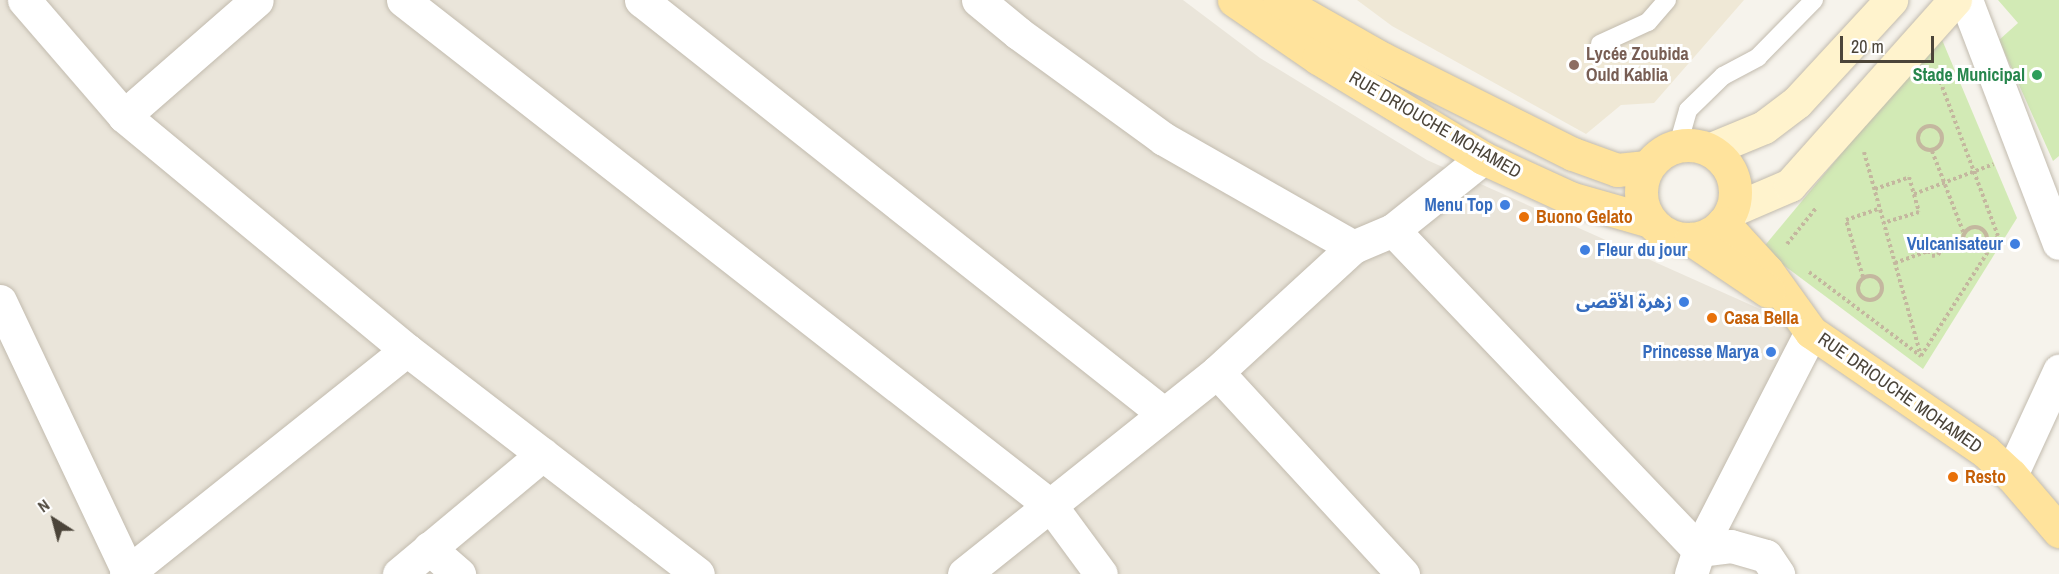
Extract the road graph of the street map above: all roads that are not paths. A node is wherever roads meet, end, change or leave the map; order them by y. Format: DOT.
graph roads {
  1 [pos="24,0"];
  2 [pos="257,0"];
  3 [pos="403,0"];
  4 [pos="641,0"];
  5 [pos="978,0"];
  6 [pos="1234,0"];
  7 [pos="1279,0"];
  8 [pos="1667,0"];
  9 [pos="1814,0"];
  10 [pos="1891,0"];
  11 [pos="1954,0"];
  12 [pos="1966,0"];
  13 [pos="1600,44"];
  14 [pos="124,116"];
  15 [pos="1678,145"];
  16 [pos="1711,149"];
  17 [pos="1483,158"];
  18 [pos="1647,167"];
  19 [pos="1728,216"];
  20 [pos="1650,221"];
  21 [pos="1393,230"];
  22 [pos="1691,239"];
  23 [pos="2059,243"];
  24 [pos="1353,247"];
  25 [pos="0,302"];
  26 [pos="1801,319"];
  27 [pos="408,350"];
  28 [pos="1217,372"];
  29 [pos="2059,372"];
  30 [pos="1164,414"];
  31 [pos="543,454"];
  32 [pos="2011,475"];
  33 [pos="1051,506"];
  34 [pos="2059,531"];
  35 [pos="429,548"];
  36 [pos="1695,562"];
  37 [pos="128,574"];
  38 [pos="399,574"];
  39 [pos="459,574"];
  40 [pos="698,574"];
  41 [pos="964,574"];
  42 [pos="1101,574"];
  43 [pos="1403,574"];
  44 [pos="1778,574"];
  1 -- 14 [label="street"];
  2 -- 14 [label="street"];
  3 -- 33 [label="street"];
  4 -- 30 [label="street"];
  5 -- 24 [label="street"];
  6 -- 17 [label="main road, RUE DRIOUCHE MOHAMED"];
  7 -- 18 [label="main road, RUE DRIOUCHE MOHAMED"];
  8 -- 13 [label="lane"];
  9 -- 15 [label="lane"];
  10 -- 16 [label="main road"];
  11 -- 19 [label="main road"];
  12 -- 23 [label="street"];
  14 -- 27 [label="street"];
  15 -- 16 [label="main road"];
  15 -- 18 [label="main road"];
  16 -- 19 [label="main road"];
  17 -- 20 [label="main road, RUE DRIOUCHE MOHAMED"];
  17 -- 21 [label="street"];
  18 -- 20 [label="main road"];
  19 -- 22 [label="main road"];
  19 -- 26 [label="main road"];
  20 -- 22 [label="main road"];
  21 -- 24 [label="street"];
  21 -- 36 [label="street"];
  22 -- 26 [label="main road, RUE DRIOUCHE MOHAMED"];
  24 -- 28 [label="street"];
  25 -- 37 [label="street"];
  26 -- 32 [label="main road, RUE DRIOUCHE MOHAMED"];
  26 -- 36 [label="street"];
  27 -- 31 [label="street"];
  27 -- 37 [label="street"];
  28 -- 30 [label="street"];
  28 -- 43 [label="street"];
  29 -- 32 [label="street"];
  30 -- 33 [label="street"];
  31 -- 35 [label="street"];
  31 -- 40 [label="street"];
  32 -- 34 [label="main road, RUE DRIOUCHE MOHAMED"];
  33 -- 41 [label="street"];
  33 -- 42 [label="street"];
  35 -- 38 [label="street"];
  35 -- 39 [label="street"];
  36 -- 44 [label="street"];
}
